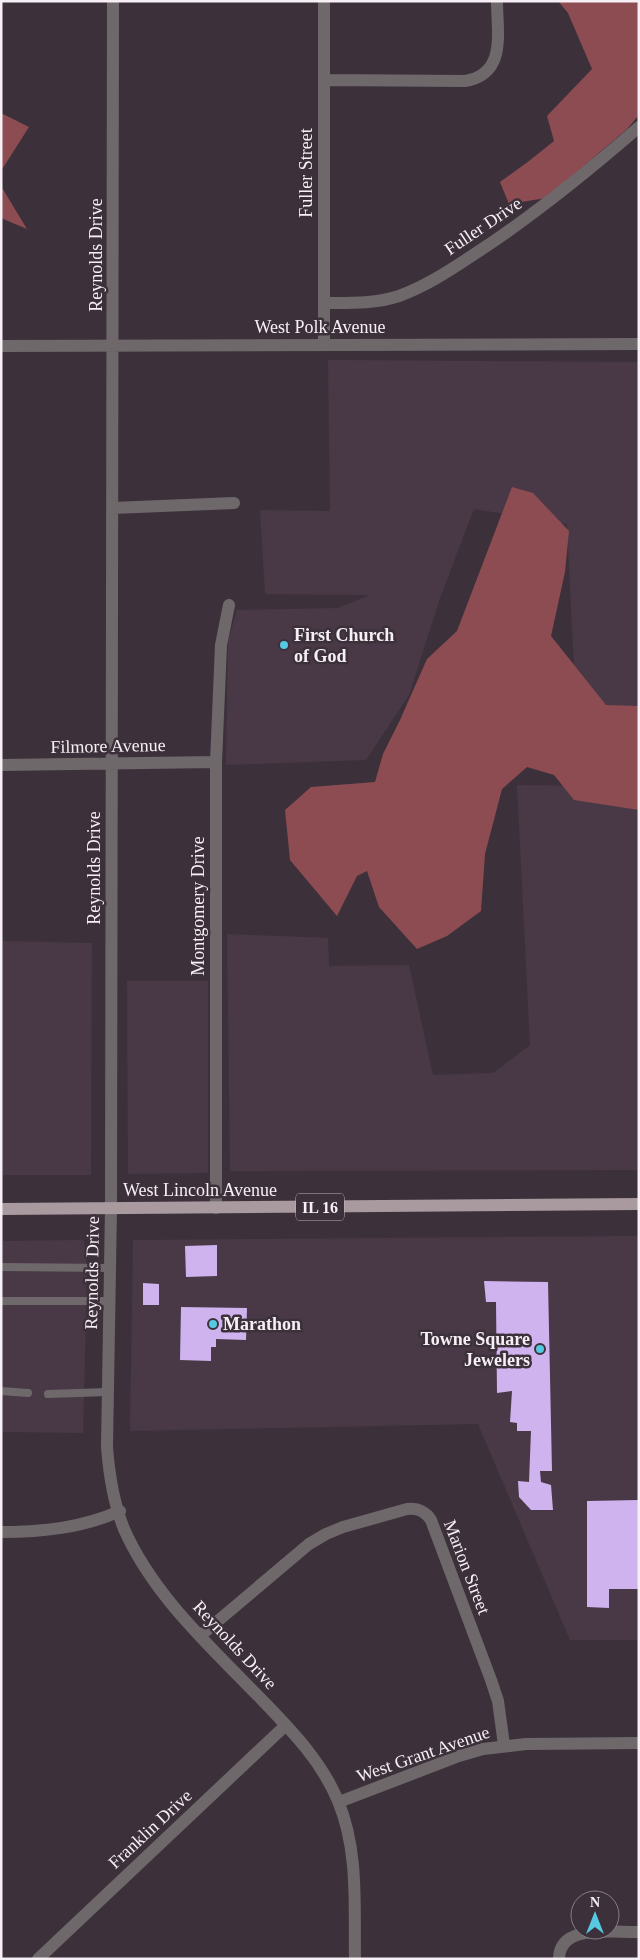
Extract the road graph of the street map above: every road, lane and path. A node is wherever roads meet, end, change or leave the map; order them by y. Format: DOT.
graph roads {
  1 [pos="113,1"];
  2 [pos="324,1"];
  3 [pos="497,1"];
  4 [pos="324,80"];
  5 [pos="639,127"];
  6 [pos="324,304"];
  7 [pos="639,344"];
  8 [pos="324,345"];
  9 [pos="1,346"];
  10 [pos="113,346"];
  11 [pos="234,503"];
  12 [pos="113,508"];
  13 [pos="229,604"];
  14 [pos="216,762"];
  15 [pos="112,763"];
  16 [pos="1,765"];
  17 [pos="639,1204"];
  18 [pos="111,1208"];
  19 [pos="216,1208"];
  20 [pos="1,1209"];
  21 [pos="1,1268"];
  22 [pos="110,1268"];
  23 [pos="1,1301"];
  24 [pos="109,1301"];
  25 [pos="1,1391"];
  26 [pos="108,1392"];
  27 [pos="28,1393"];
  28 [pos="48,1394"];
  29 [pos="120,1511"];
  30 [pos="1,1532"];
  31 [pos="200,1636"];
  32 [pos="286,1725"];
  33 [pos="639,1743"];
  34 [pos="504,1745"];
  35 [pos="339,1802"];
  36 [pos="639,1932"];
  37 [pos="38,1959"];
  38 [pos="355,1959"];
  39 [pos="559,1959"];
  1 -- 10 [label="street, Reynolds Drive"];
  2 -- 4 [label="street, Fuller Street"];
  3 -- 4 [label="street"];
  4 -- 6 [label="street, Fuller Street"];
  5 -- 6 [label="street, Fuller Drive"];
  6 -- 8 [label="street, Fuller Street"];
  7 -- 8 [label="street, West Polk Avenue"];
  8 -- 10 [label="street, West Polk Avenue"];
  9 -- 10 [label="street, West Polk Avenue"];
  10 -- 12 [label="street, Reynolds Drive"];
  11 -- 12 [label="street"];
  12 -- 15 [label="street, Reynolds Drive"];
  13 -- 14 [label="street, Montgomery Drive"];
  14 -- 15 [label="street, Filmore Avenue"];
  14 -- 19 [label="street, Montgomery Drive"];
  15 -- 16 [label="street, Filmore Avenue"];
  15 -- 18 [label="street, Reynolds Drive"];
  17 -- 19 [label="main road, West Lincoln Avenue / IL 16"];
  18 -- 19 [label="main road, West Lincoln Avenue / IL 16"];
  18 -- 20 [label="main road, West Lincoln Avenue / IL 16"];
  18 -- 22 [label="street, Reynolds Drive"];
  21 -- 22 [label="lane"];
  22 -- 24 [label="street, Reynolds Drive"];
  23 -- 24 [label="lane"];
  24 -- 26 [label="street, Reynolds Drive"];
  25 -- 27 [label="lane"];
  26 -- 28 [label="lane"];
  26 -- 29 [label="street, Reynolds Drive"];
  29 -- 30 [label="street"];
  29 -- 31 [label="street, Reynolds Drive"];
  31 -- 32 [label="street, Reynolds Drive"];
  31 -- 34 [label="street, Marion Street"];
  32 -- 35 [label="street, Reynolds Drive"];
  32 -- 37 [label="street, Franklin Drive"];
  33 -- 34 [label="street, West Grant Avenue"];
  34 -- 35 [label="street, West Grant Avenue"];
  35 -- 38 [label="street, Reynolds Drive"];
  36 -- 39 [label="street"];
}
